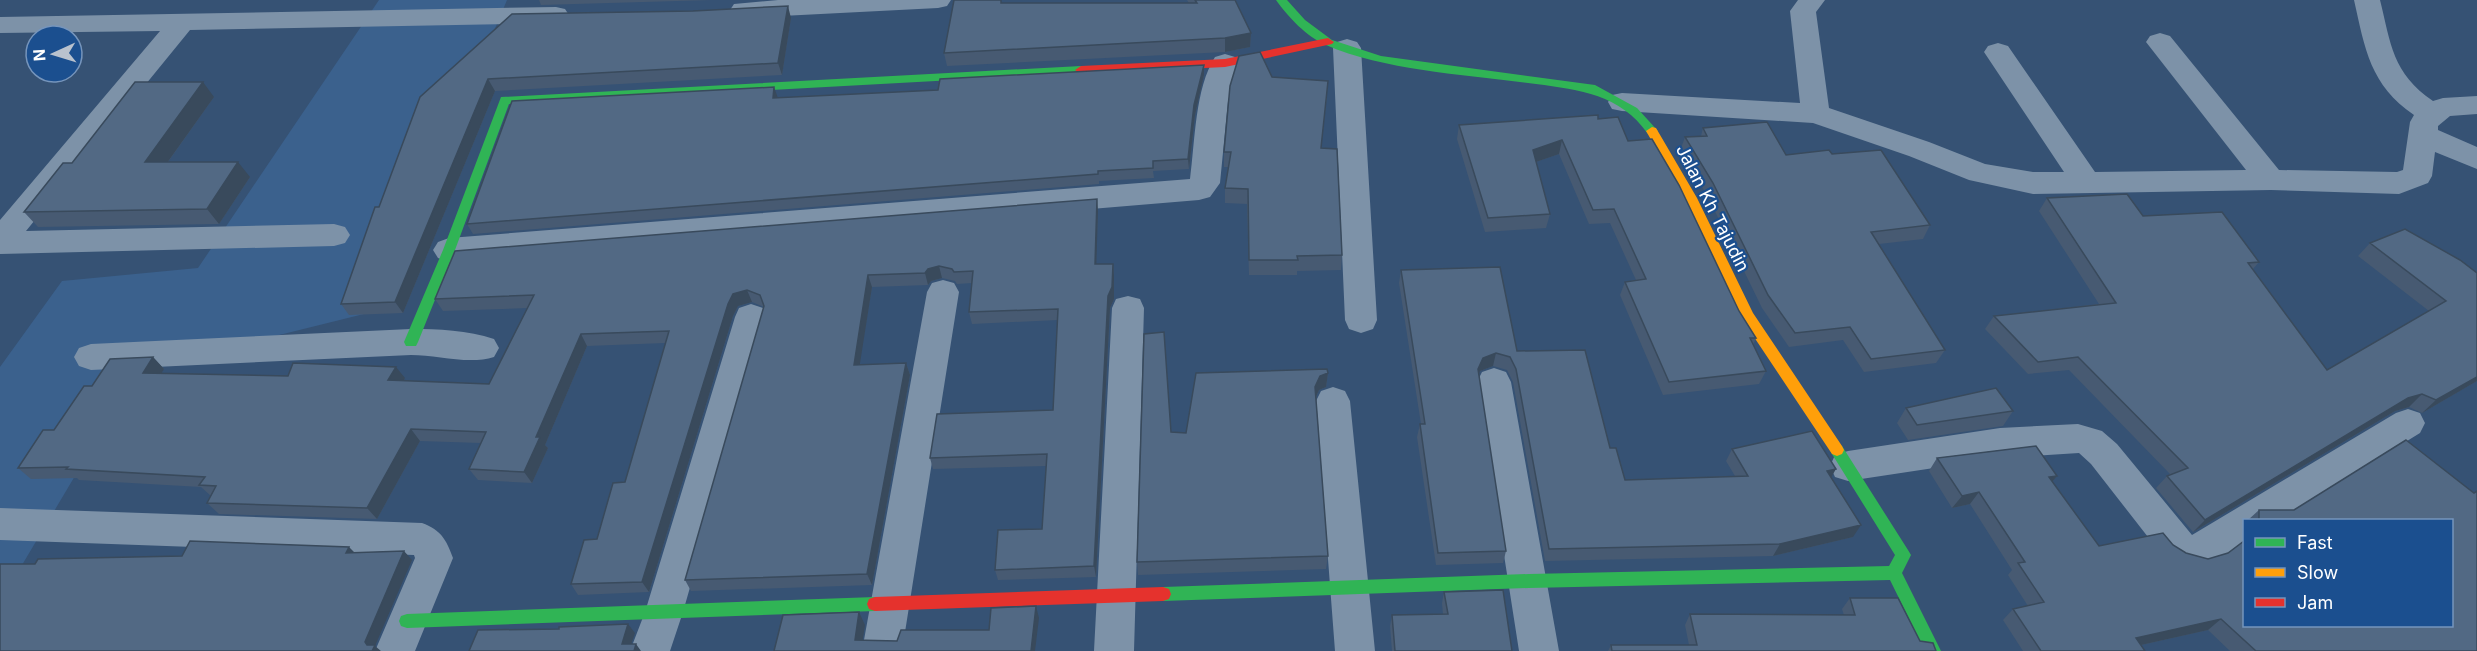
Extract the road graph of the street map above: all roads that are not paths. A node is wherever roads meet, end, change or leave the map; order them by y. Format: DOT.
graph roads {
  1 [pos="67,0"];
  2 [pos="938,0"];
  3 [pos="1281,0"];
  4 [pos="1812,0"];
  5 [pos="2367,0"];
  6 [pos="537,8"];
  7 [pos="288,10"];
  8 [pos="720,11"];
  9 [pos="581,14"];
  10 [pos="183,21"];
  11 [pos="24,24"];
  12 [pos="46,24"];
  13 [pos="0,25"];
  14 [pos="2160,42"];
  15 [pos="1338,45"];
  16 [pos="1998,52"];
  17 [pos="1225,63"];
  18 [pos="1622,102"];
  19 [pos="2477,105"];
  20 [pos="1815,114"];
  21 [pos="2429,125"];
  22 [pos="2477,159"];
  23 [pos="2271,180"];
  24 [pos="2086,181"];
  25 [pos="334,236"];
  26 [pos="0,242"];
  27 [pos="449,250"];
  28 [pos="943,292"];
  29 [pos="1128,308"];
  30 [pos="751,317"];
  31 [pos="1361,320"];
  32 [pos="411,342"];
  33 [pos="482,348"];
  34 [pos="91,357"];
  35 [pos="1494,382"];
  36 [pos="1333,402"];
  37 [pos="2408,423"];
  38 [pos="1848,466"];
  39 [pos="2251,519"];
  40 [pos="0,524"];
  41 [pos="2243,524"];
  42 [pos="1894,573"];
  43 [pos="1529,581"];
  44 [pos="1348,587"];
  45 [pos="1117,595"];
  46 [pos="890,604"];
  47 [pos="664,612"];
  48 [pos="401,636"];
  49 [pos="650,651"];
  50 [pos="882,651"];
  51 [pos="1114,651"];
  52 [pos="1354,651"];
  53 [pos="1539,651"];
  54 [pos="1933,651"];
  1 -- 12 [label="street"];
  2 -- 8 [label="street"];
  3 -- 15 [label="street, Jalan Kh Tajudin"];
  4 -- 20 [label="street"];
  5 -- 21 [label="street"];
  6 -- 7 [label="street"];
  6 -- 9 [label="street"];
  7 -- 10 [label="street"];
  10 -- 12 [label="street"];
  10 -- 26 [label="street"];
  11 -- 13 [label="street"];
  14 -- 23 [label="street"];
  15 -- 17 [label="street"];
  15 -- 18 [label="street, Jalan Kh Tajudin"];
  15 -- 31 [label="street"];
  16 -- 24 [label="street"];
  17 -- 27 [label="street"];
  17 -- 27 [label="street"];
  18 -- 20 [label="street"];
  18 -- 38 [label="street, Jalan Kh Tajudin"];
  19 -- 21 [label="street"];
  20 -- 24 [label="street"];
  21 -- 22 [label="street"];
  21 -- 23 [label="street"];
  23 -- 24 [label="street"];
  25 -- 26 [label="street"];
  27 -- 32 [label="street"];
  28 -- 46 [label="street"];
  29 -- 45 [label="street"];
  30 -- 47 [label="street"];
  32 -- 33 [label="street"];
  32 -- 34 [label="street"];
  35 -- 43 [label="street"];
  36 -- 44 [label="street"];
  37 -- 39 [label="street"];
  38 -- 41 [label="street"];
  38 -- 42 [label="street, Jalan Kh Tajudin"];
  40 -- 48 [label="street"];
  42 -- 43 [label="street"];
  42 -- 54 [label="street"];
  43 -- 44 [label="street"];
  43 -- 53 [label="street"];
  44 -- 45 [label="street"];
  44 -- 52 [label="street"];
  45 -- 46 [label="street"];
  45 -- 51 [label="street"];
  46 -- 47 [label="street"];
  46 -- 50 [label="street"];
  47 -- 48 [label="street"];
  47 -- 49 [label="street"];
}
